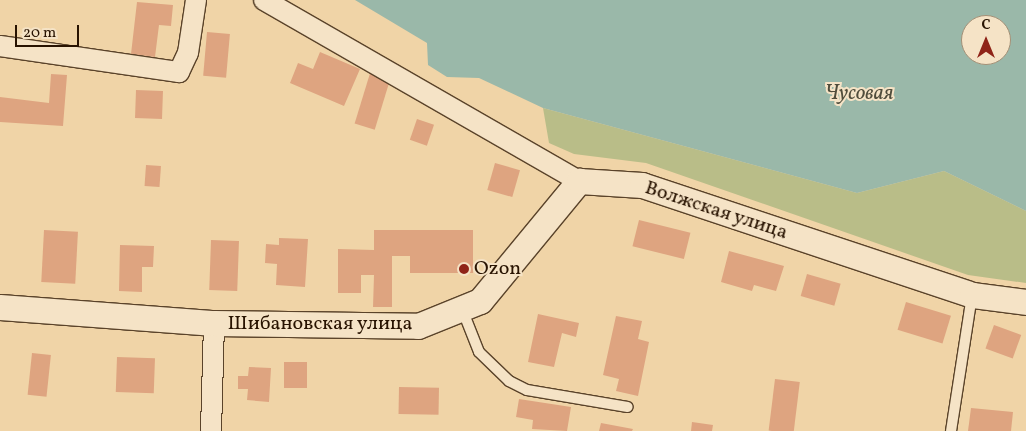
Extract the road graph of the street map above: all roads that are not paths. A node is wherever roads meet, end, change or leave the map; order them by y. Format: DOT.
graph roads {
  1 [pos="196,0"];
  2 [pos="264,0"];
  3 [pos="0,46"];
  4 [pos="579,181"];
  5 [pos="972,295"];
  6 [pos="1026,302"];
  7 [pos="0,306"];
  8 [pos="462,308"];
  9 [pos="214,323"];
  10 [pos="628,407"];
  11 [pos="211,431"];
  12 [pos="951,431"];
  1 -- 3 [label="street"];
  2 -- 4 [label="street, Волжская улица"];
  4 -- 5 [label="street, Волжская улица"];
  4 -- 8 [label="street, Шибановская улица"];
  5 -- 6 [label="street, Волжская улица"];
  5 -- 12 [label="lane"];
  7 -- 9 [label="street, Шибановская улица"];
  8 -- 9 [label="street, Шибановская улица"];
  8 -- 10 [label="lane"];
  9 -- 11 [label="street"];
}
